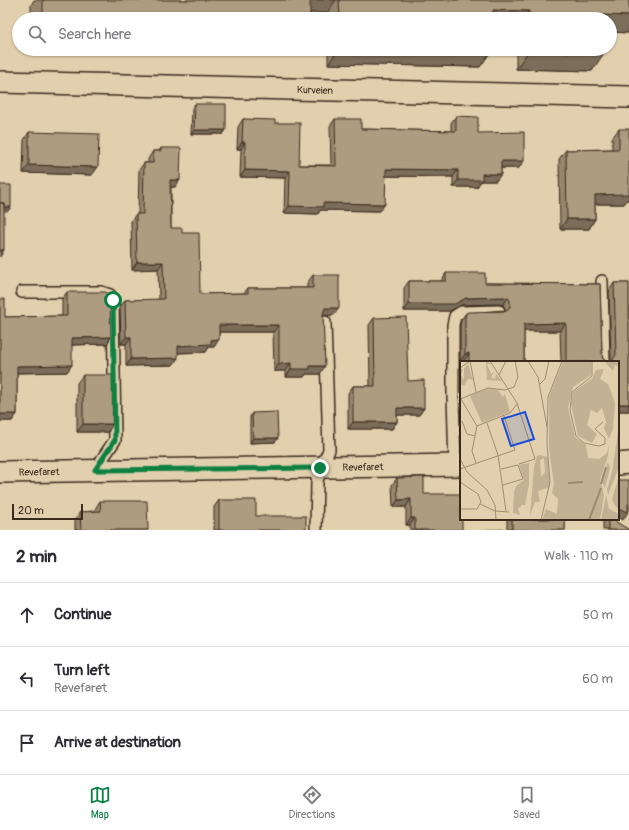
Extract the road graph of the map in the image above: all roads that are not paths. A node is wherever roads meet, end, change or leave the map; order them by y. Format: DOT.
graph roads {
  1 [pos="0,82"];
  2 [pos="629,97"];
  3 [pos="602,281"];
  4 [pos="22,292"];
  5 [pos="499,311"];
  6 [pos="325,322"];
  7 [pos="604,361"];
  8 [pos="629,463"];
  9 [pos="619,464"];
  10 [pos="458,466"];
  11 [pos="320,468"];
  12 [pos="95,470"];
  13 [pos="0,472"];
  14 [pos="316,530"];
  1 -- 2 [label="street, Kurveien"];
  3 -- 7 [label="lane"];
  4 -- 12 [label="lane"];
  5 -- 10 [label="lane"];
  6 -- 11 [label="lane"];
  8 -- 9 [label="street"];
  10 -- 11 [label="street, Revefaret"];
  11 -- 12 [label="street, Revefaret"];
  11 -- 14 [label="lane"];
  12 -- 13 [label="street, Revefaret"];
}
